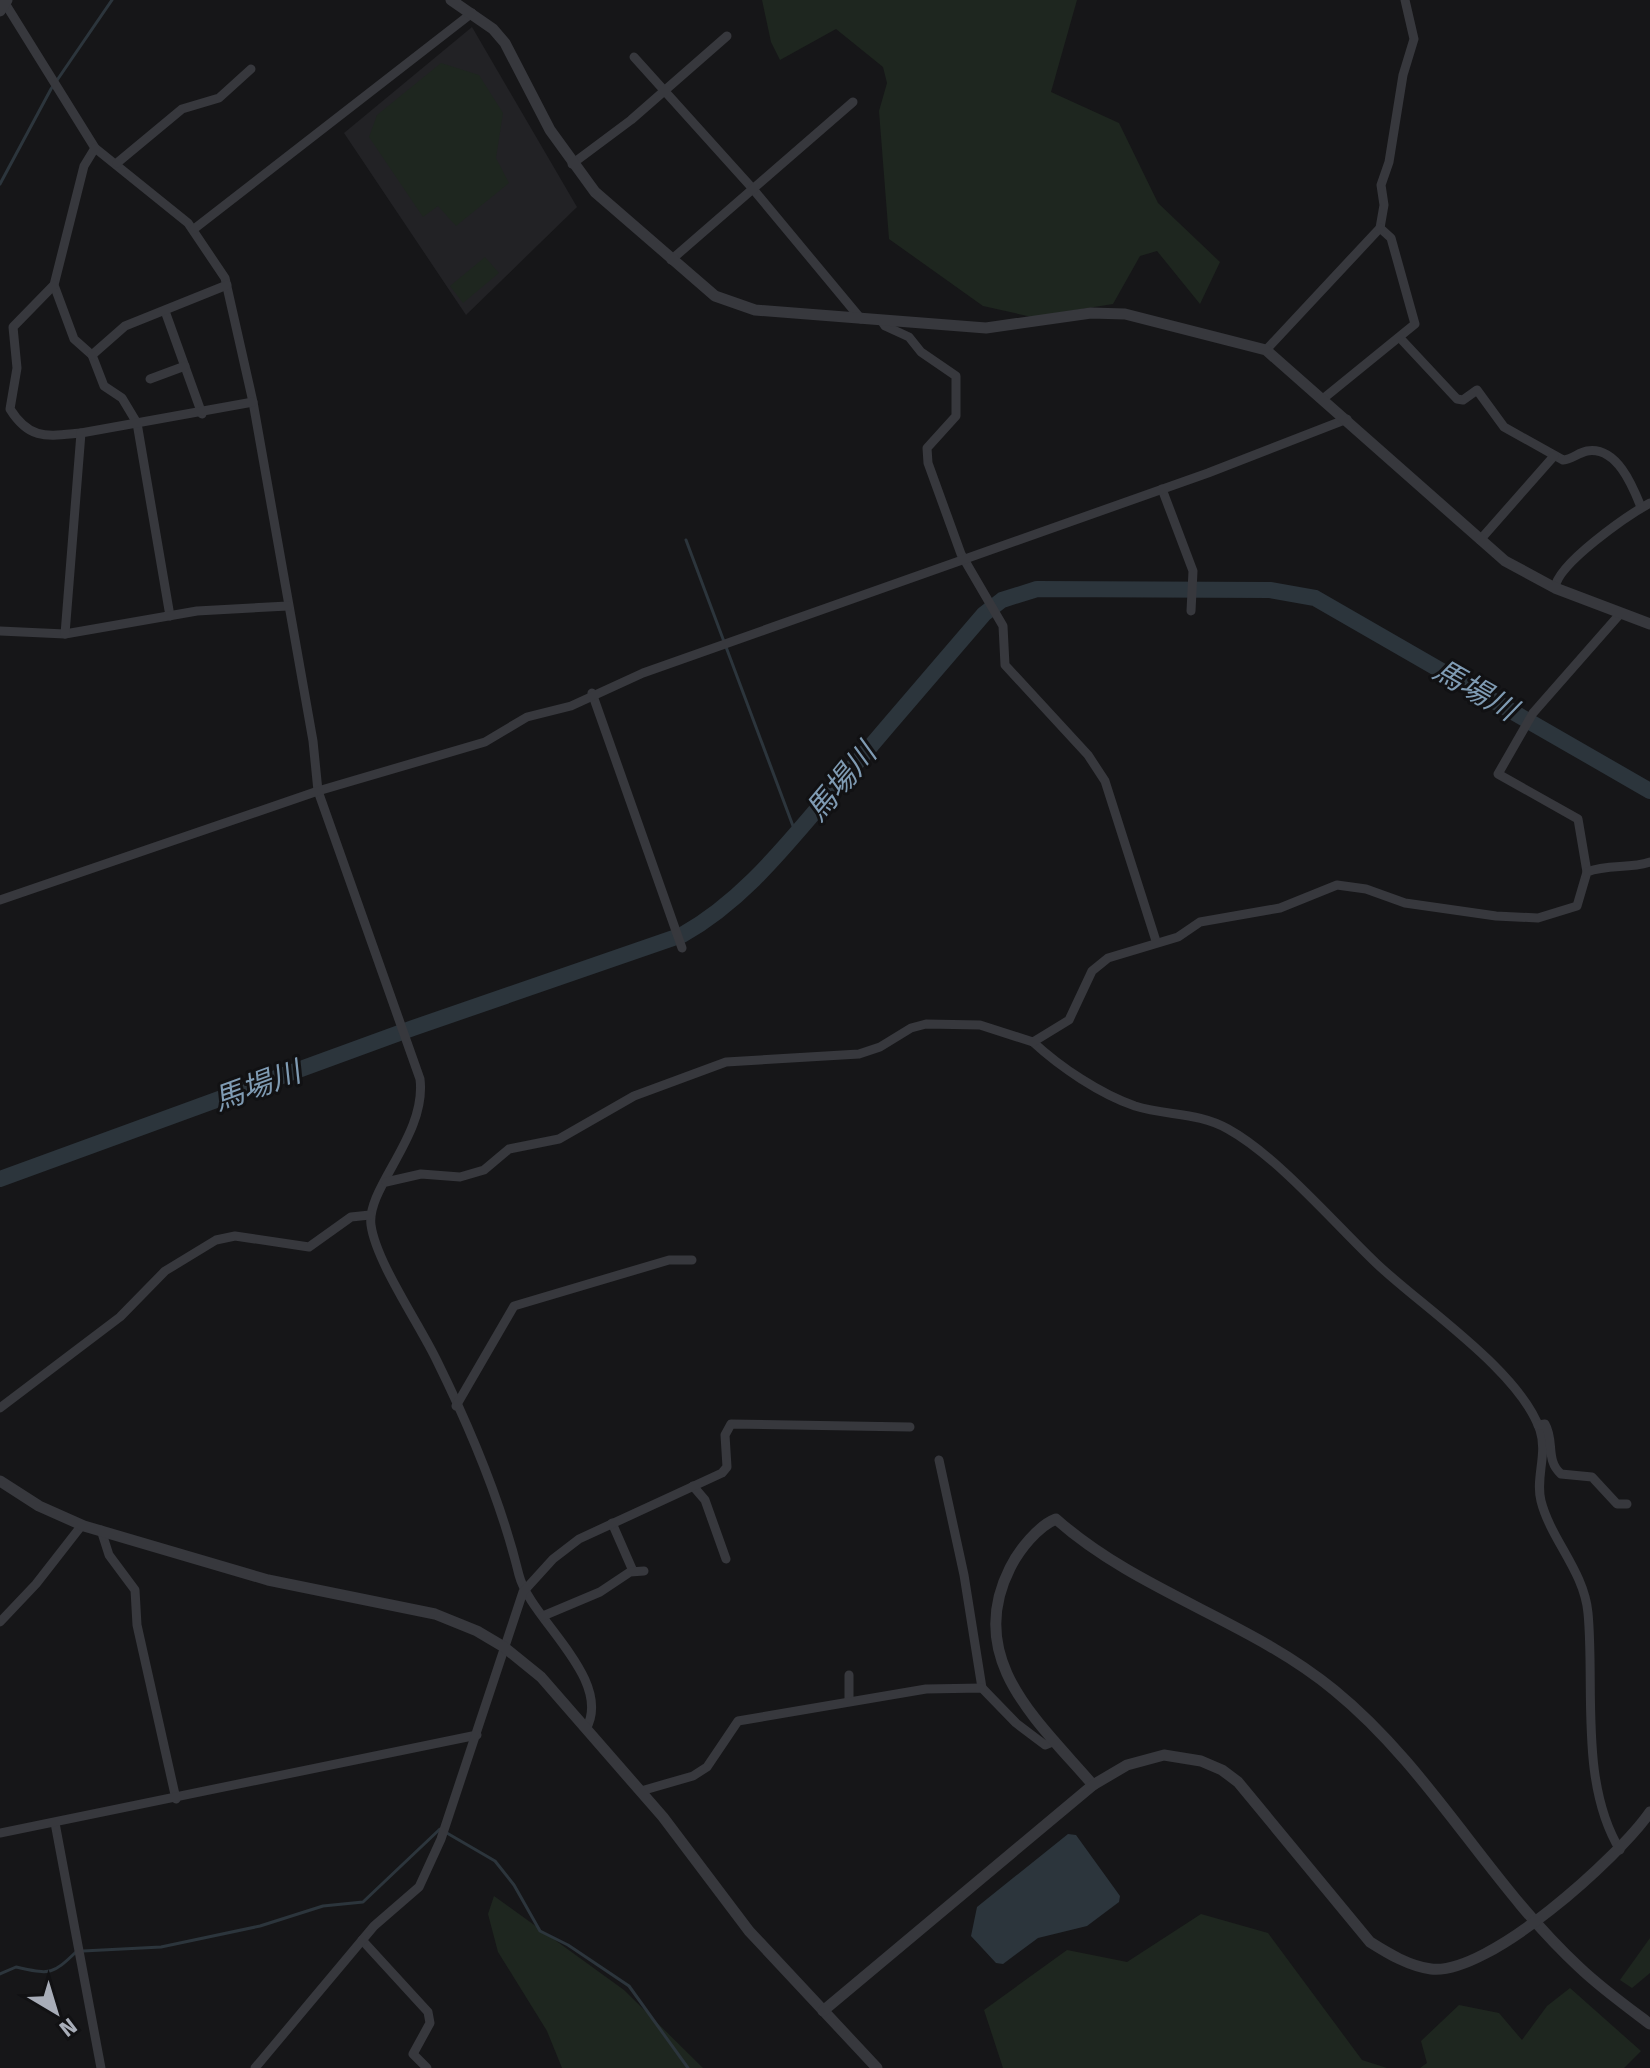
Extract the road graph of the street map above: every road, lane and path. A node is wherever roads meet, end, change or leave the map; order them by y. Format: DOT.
graph roads {
  1 [pos="451,0"];
  2 [pos="1405,0"];
  3 [pos="4,3"];
  4 [pos="472,13"];
  5 [pos="727,36"];
  6 [pos="634,57"];
  7 [pos="251,69"];
  8 [pos="665,92"];
  9 [pos="853,102"];
  10 [pos="95,148"];
  11 [pos="117,163"];
  12 [pos="572,164"];
  13 [pos="753,189"];
  14 [pos="1380,228"];
  15 [pos="194,229"];
  16 [pos="671,260"];
  17 [pos="54,285"];
  18 [pos="227,285"];
  19 [pos="165,311"];
  20 [pos="861,319"];
  21 [pos="881,320"];
  22 [pos="1400,338"];
  23 [pos="1266,350"];
  24 [pos="92,355"];
  25 [pos="185,366"];
  26 [pos="150,379"];
  27 [pos="1324,398"];
  28 [pos="253,402"];
  29 [pos="202,414"];
  30 [pos="1347,419"];
  31 [pos="137,423"];
  32 [pos="81,433"];
  33 [pos="1554,456"];
  34 [pos="1162,489"];
  35 [pos="1646,505"];
  36 [pos="1480,540"];
  37 [pos="966,559"];
  38 [pos="1555,588"];
  39 [pos="288,606"];
  40 [pos="1191,611"];
  41 [pos="1620,614"];
  42 [pos="170,616"];
  43 [pos="1650,624"];
  44 [pos="0,631"];
  45 [pos="65,634"];
  46 [pos="592,693"];
  47 [pos="318,791"];
  48 [pos="1650,862"];
  49 [pos="1587,872"];
  50 [pos="0,900"];
  51 [pos="1156,941"];
  52 [pos="682,948"];
  53 [pos="1033,1042"];
  54 [pos="386,1182"];
  55 [pos="370,1215"];
  56 [pos="692,1260"];
  57 [pos="456,1406"];
  58 [pos="0,1408"];
  59 [pos="1538,1425"];
  60 [pos="910,1427"];
  61 [pos="939,1460"];
  62 [pos="0,1481"];
  63 [pos="693,1486"];
  64 [pos="1627,1504"];
  65 [pos="612,1523"];
  66 [pos="82,1525"];
  67 [pos="101,1530"];
  68 [pos="726,1559"];
  69 [pos="523,1592"];
  70 [pos="543,1616"];
  71 [pos="0,1622"];
  72 [pos="504,1647"];
  73 [pos="849,1675"];
  74 [pos="982,1688"];
  75 [pos="849,1700"];
  76 [pos="586,1729"];
  77 [pos="477,1735"];
  78 [pos="1055,1741"];
  79 [pos="1093,1785"];
  80 [pos="641,1791"];
  81 [pos="176,1799"];
  82 [pos="1650,1812"];
  83 [pos="55,1823"];
  84 [pos="0,1833"];
  85 [pos="1620,1850"];
  86 [pos="1536,1920"];
  87 [pos="362,1940"];
  88 [pos="823,2011"];
  89 [pos="1650,2024"];
  90 [pos="101,2068"];
  91 [pos="255,2068"];
  92 [pos="427,2068"];
  93 [pos="877,2068"];
  1 -- 4 [label="street"];
  2 -- 14 [label="street"];
  3 -- 10 [label="street"];
  4 -- 12 [label="street"];
  4 -- 15 [label="street"];
  5 -- 8 [label="street"];
  6 -- 8 [label="street"];
  7 -- 11 [label="street"];
  8 -- 12 [label="street"];
  8 -- 13 [label="street"];
  9 -- 13 [label="street"];
  10 -- 11 [label="street"];
  10 -- 17 [label="street"];
  11 -- 15 [label="street"];
  12 -- 16 [label="street"];
  13 -- 16 [label="street"];
  13 -- 20 [label="street"];
  14 -- 22 [label="street"];
  14 -- 23 [label="street"];
  15 -- 18 [label="street"];
  16 -- 20 [label="street"];
  17 -- 24 [label="street"];
  17 -- 32 [label="street"];
  18 -- 19 [label="street"];
  18 -- 28 [label="street"];
  19 -- 24 [label="street"];
  19 -- 25 [label="street"];
  20 -- 21 [label="street"];
  21 -- 23 [label="street"];
  21 -- 37 [label="street"];
  22 -- 27 [label="street"];
  22 -- 33 [label="street"];
  23 -- 27 [label="street"];
  24 -- 31 [label="street"];
  25 -- 26 [label="street"];
  25 -- 29 [label="street"];
  27 -- 30 [label="street"];
  28 -- 29 [label="street"];
  28 -- 39 [label="street"];
  29 -- 31 [label="street"];
  30 -- 34 [label="street"];
  30 -- 36 [label="street"];
  31 -- 32 [label="street"];
  31 -- 42 [label="street"];
  32 -- 45 [label="street"];
  33 -- 35 [label="street"];
  33 -- 36 [label="street"];
  34 -- 37 [label="street"];
  34 -- 40 [label="street"];
  35 -- 38 [label="street"];
  36 -- 38 [label="street"];
  37 -- 46 [label="street"];
  37 -- 51 [label="street"];
  38 -- 41 [label="street"];
  39 -- 42 [label="street"];
  39 -- 47 [label="street"];
  41 -- 43 [label="street"];
  41 -- 49 [label="street"];
  42 -- 45 [label="street"];
  44 -- 45 [label="street"];
  46 -- 47 [label="street"];
  46 -- 52 [label="street"];
  47 -- 50 [label="street"];
  47 -- 54 [label="street"];
  48 -- 49 [label="street"];
  49 -- 51 [label="street"];
  51 -- 53 [label="street"];
  53 -- 54 [label="street"];
  53 -- 59 [label="street"];
  54 -- 55 [label="street"];
  55 -- 57 [label="street"];
  55 -- 58 [label="street"];
  56 -- 57 [label="street"];
  57 -- 69 [label="street"];
  59 -- 64 [label="street"];
  59 -- 85 [label="street"];
  60 -- 63 [label="street"];
  61 -- 74 [label="street"];
  62 -- 66 [label="street"];
  63 -- 65 [label="street"];
  63 -- 68 [label="street"];
  65 -- 69 [label="street"];
  65 -- 70 [label="street"];
  66 -- 67 [label="street"];
  66 -- 71 [label="street"];
  67 -- 72 [label="street"];
  67 -- 81 [label="street"];
  69 -- 70 [label="street"];
  69 -- 72 [label="street"];
  70 -- 76 [label="street"];
  72 -- 76 [label="street"];
  72 -- 77 [label="street"];
  73 -- 75 [label="street"];
  74 -- 75 [label="street"];
  74 -- 78 [label="street"];
  75 -- 80 [label="street"];
  76 -- 80 [label="street"];
  77 -- 81 [label="street"];
  77 -- 87 [label="street"];
  78 -- 79 [label="street"];
  78 -- 86 [label="street"];
  79 -- 86 [label="street"];
  79 -- 88 [label="street"];
  80 -- 88 [label="street"];
  81 -- 83 [label="street"];
  82 -- 85 [label="street"];
  83 -- 84 [label="street"];
  83 -- 90 [label="street"];
  85 -- 86 [label="street"];
  86 -- 89 [label="street"];
  87 -- 91 [label="street"];
  87 -- 92 [label="street"];
  88 -- 93 [label="street"];
}
